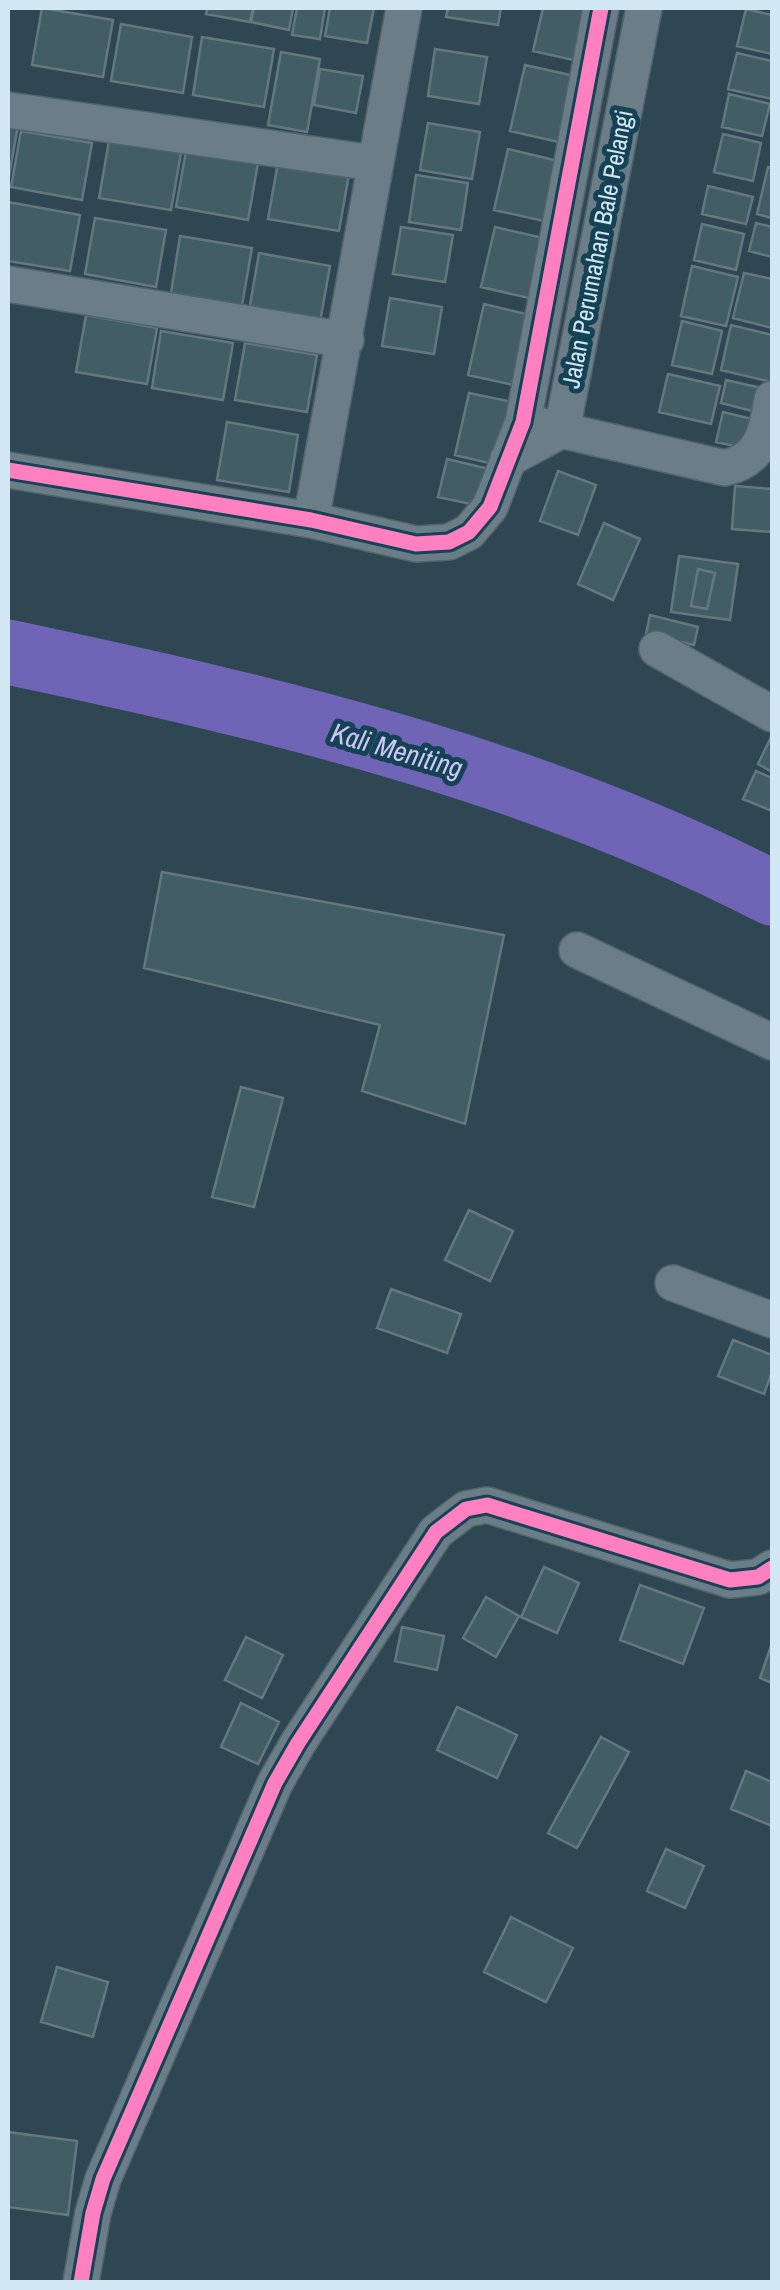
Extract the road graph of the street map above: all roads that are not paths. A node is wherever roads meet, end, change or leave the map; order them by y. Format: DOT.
graph roads {
  1 [pos="404,8"];
  2 [pos="601,8"];
  3 [pos="644,8"];
  4 [pos="8,110"];
  5 [pos="373,163"];
  6 [pos="8,284"];
  7 [pos="346,340"];
  8 [pos="772,398"];
  9 [pos="523,422"];
  10 [pos="562,430"];
  11 [pos="508,459"];
  12 [pos="8,470"];
  13 [pos="311,520"];
  14 [pos="657,649"];
  15 [pos="772,714"];
  16 [pos="577,950"];
  17 [pos="772,1042"];
  18 [pos="673,1283"];
  19 [pos="772,1320"];
  20 [pos="770,1572"];
  21 [pos="82,2282"];
  1 -- 5 [label="street"];
  2 -- 9 [label="street"];
  3 -- 10 [label="street, Jalan Perumahan Bale Pelangi"];
  4 -- 5 [label="street"];
  5 -- 7 [label="street"];
  6 -- 7 [label="street"];
  7 -- 13 [label="street"];
  8 -- 10 [label="street"];
  9 -- 10 [label="street"];
  9 -- 11 [label="street"];
  10 -- 11 [label="street"];
  11 -- 13 [label="street"];
  12 -- 13 [label="street"];
  14 -- 15 [label="street"];
  16 -- 17 [label="street"];
  18 -- 19 [label="street"];
  20 -- 21 [label="street"];
}
